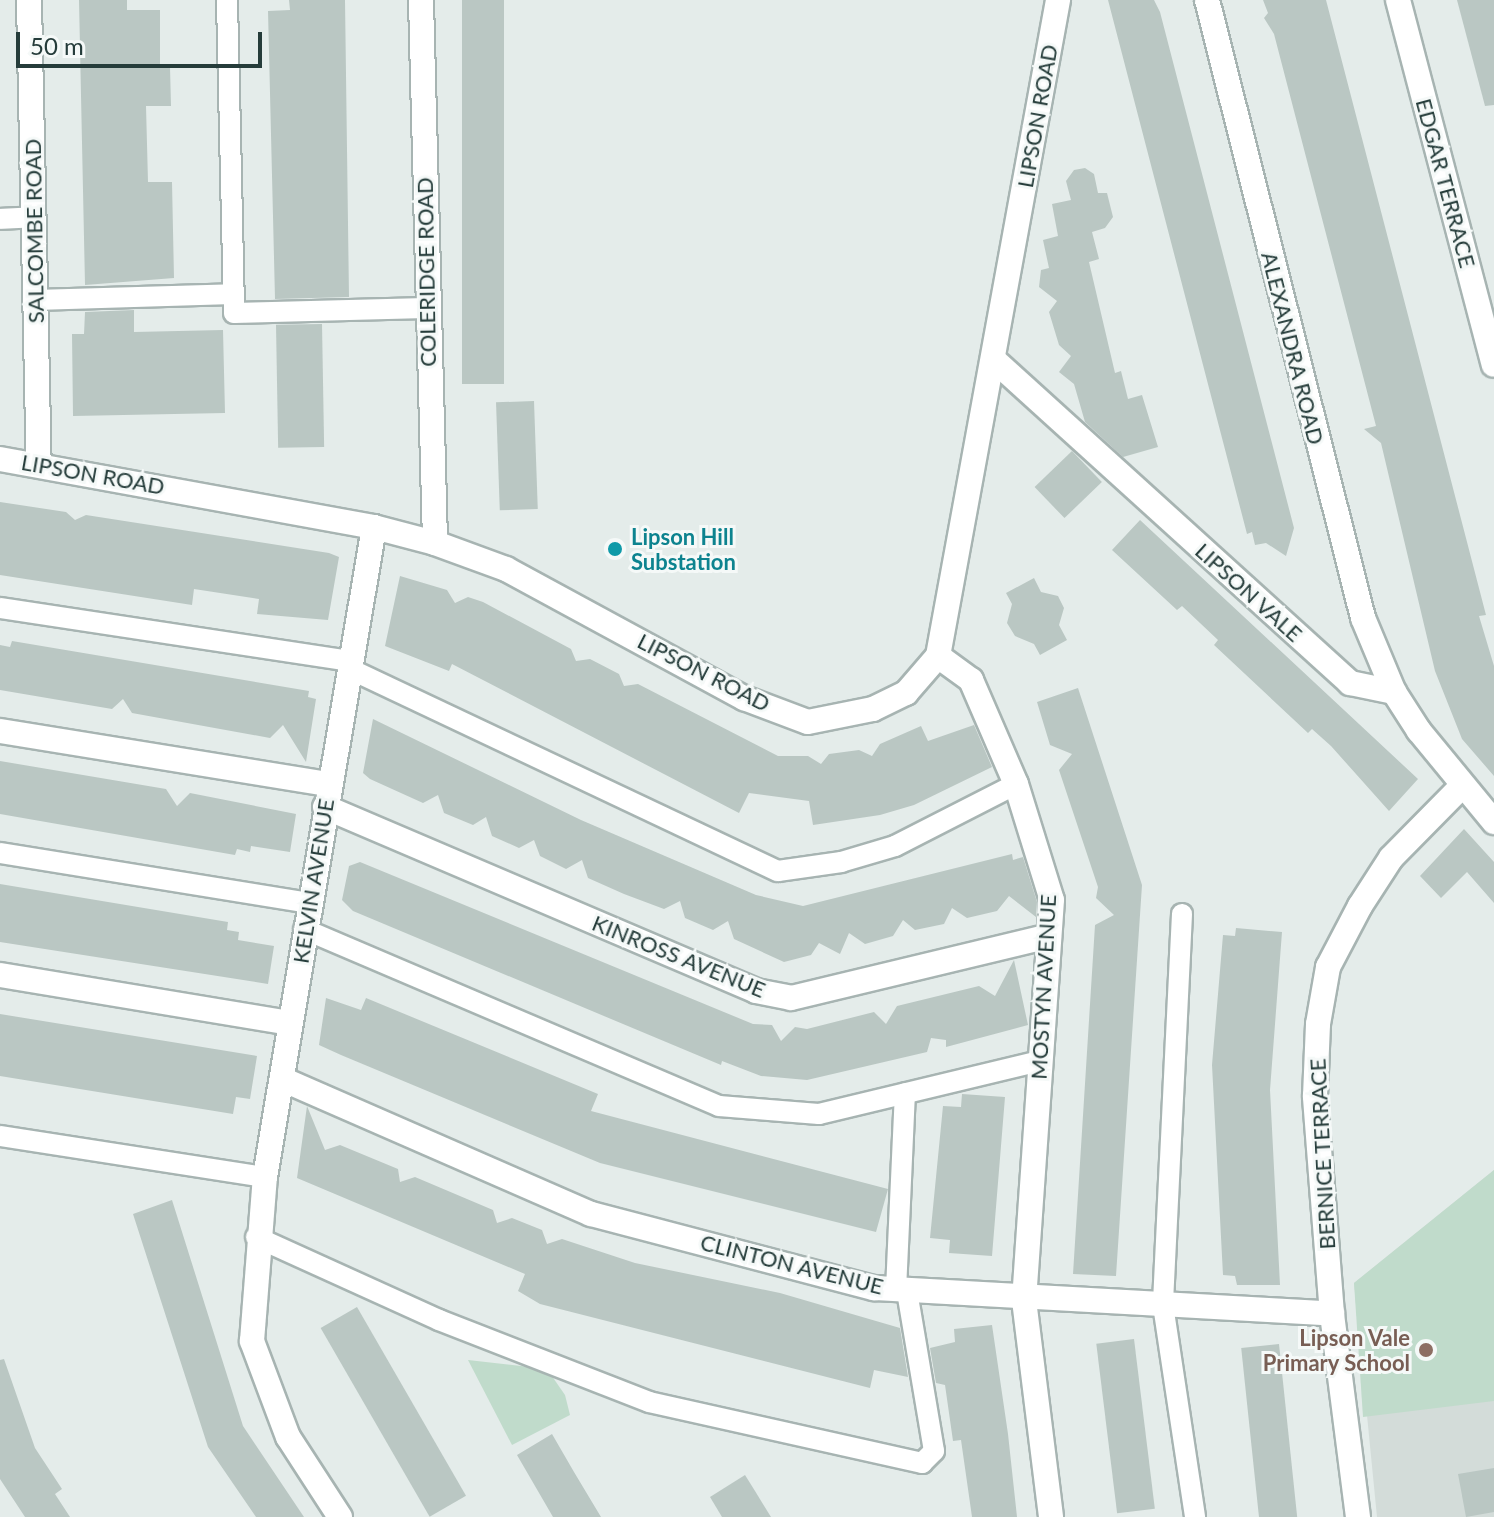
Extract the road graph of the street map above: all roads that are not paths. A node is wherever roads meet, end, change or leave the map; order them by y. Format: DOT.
graph roads {
  1 [pos="29,0"];
  2 [pos="227,0"];
  3 [pos="421,0"];
  4 [pos="1058,0"];
  5 [pos="1207,0"];
  6 [pos="1398,0"];
  7 [pos="34,217"];
  8 [pos="0,219"];
  9 [pos="233,294"];
  10 [pos="35,300"];
  11 [pos="426,308"];
  12 [pos="994,360"];
  13 [pos="1494,365"];
  14 [pos="0,459"];
  15 [pos="39,463"];
  16 [pos="374,527"];
  17 [pos="435,543"];
  18 [pos="0,608"];
  19 [pos="938,656"];
  20 [pos="351,665"];
  21 [pos="1394,692"];
  22 [pos="0,731"];
  23 [pos="1016,784"];
  24 [pos="1461,787"];
  25 [pos="327,795"];
  26 [pos="1494,822"];
  27 [pos="0,853"];
  28 [pos="308,903"];
  29 [pos="1182,914"];
  30 [pos="304,929"];
  31 [pos="1049,936"];
  32 [pos="0,975"];
  33 [pos="290,1023"];
  34 [pos="1040,1061"];
  35 [pos="282,1079"];
  36 [pos="905,1093"];
  37 [pos="0,1136"];
  38 [pos="265,1177"];
  39 [pos="256,1237"];
  40 [pos="901,1290"];
  41 [pos="1024,1300"];
  42 [pos="1163,1305"];
  43 [pos="1332,1314"];
  44 [pos="340,1517"];
  45 [pos="1051,1517"];
  46 [pos="1195,1517"];
  47 [pos="1358,1517"];
  1 -- 7 [label="street, SALCOMBE ROAD"];
  2 -- 9 [label="lane"];
  3 -- 11 [label="street, COLERIDGE ROAD"];
  4 -- 12 [label="street, LIPSON ROAD"];
  5 -- 21 [label="street, ALEXANDRA ROAD"];
  6 -- 13 [label="street, EDGAR TERRACE"];
  7 -- 8 [label="lane"];
  7 -- 10 [label="street, SALCOMBE ROAD"];
  9 -- 10 [label="lane"];
  9 -- 11 [label="lane"];
  10 -- 15 [label="street, SALCOMBE ROAD"];
  11 -- 17 [label="street, COLERIDGE ROAD"];
  12 -- 19 [label="street, LIPSON ROAD"];
  12 -- 21 [label="street, LIPSON VALE"];
  14 -- 15 [label="street, LIPSON ROAD"];
  15 -- 16 [label="street, LIPSON ROAD"];
  16 -- 17 [label="street, LIPSON ROAD"];
  16 -- 20 [label="street, KELVIN AVENUE"];
  17 -- 19 [label="street, LIPSON ROAD"];
  18 -- 20 [label="lane"];
  19 -- 23 [label="street, MOSTYN AVENUE"];
  20 -- 23 [label="lane"];
  20 -- 25 [label="street, KELVIN AVENUE"];
  21 -- 24 [label="street"];
  22 -- 25 [label="street, KINROSS AVENUE"];
  23 -- 31 [label="street, MOSTYN AVENUE"];
  24 -- 26 [label="street"];
  24 -- 43 [label="street, BERNICE TERRACE"];
  25 -- 28 [label="street, KELVIN AVENUE"];
  25 -- 31 [label="street, KINROSS AVENUE"];
  27 -- 28 [label="lane"];
  28 -- 30 [label="street, KELVIN AVENUE"];
  29 -- 42 [label="lane"];
  30 -- 33 [label="street, KELVIN AVENUE"];
  30 -- 36 [label="lane"];
  31 -- 34 [label="street, MOSTYN AVENUE"];
  32 -- 33 [label="street"];
  33 -- 35 [label="street, KELVIN AVENUE"];
  34 -- 36 [label="lane"];
  34 -- 41 [label="street, MOSTYN AVENUE"];
  35 -- 38 [label="street, KELVIN AVENUE"];
  35 -- 40 [label="street, CLINTON AVENUE"];
  36 -- 40 [label="lane"];
  37 -- 38 [label="lane"];
  38 -- 39 [label="street, KELVIN AVENUE"];
  39 -- 40 [label="lane"];
  39 -- 44 [label="street, KELVIN AVENUE"];
  40 -- 41 [label="street, CLINTON AVENUE"];
  41 -- 42 [label="street, CLINTON AVENUE"];
  41 -- 45 [label="street, MOSTYN AVENUE"];
  42 -- 43 [label="street, CLINTON AVENUE"];
  42 -- 46 [label="lane"];
  43 -- 47 [label="street, BERNICE TERRACE"];
}
